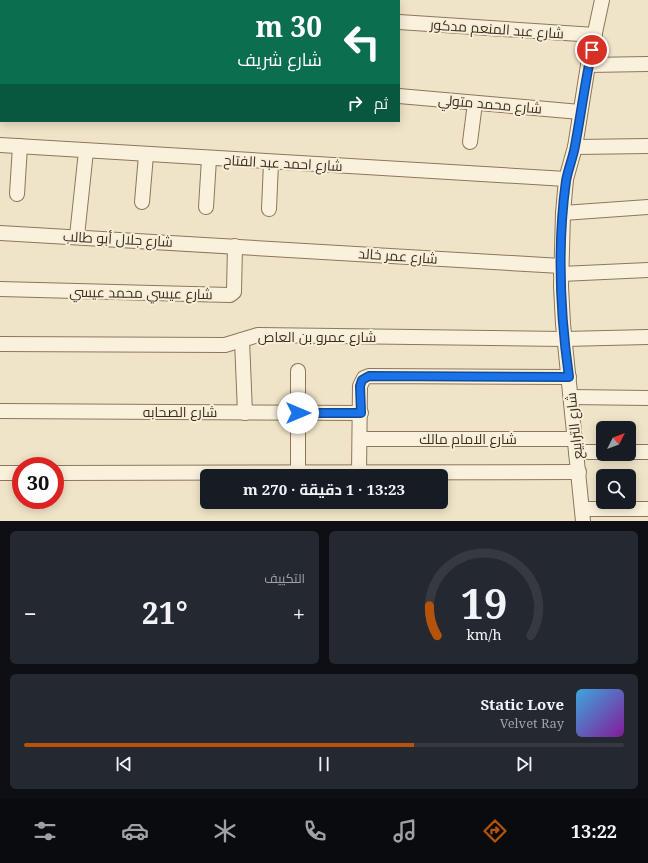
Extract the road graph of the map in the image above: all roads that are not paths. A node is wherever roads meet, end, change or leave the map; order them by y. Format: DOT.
graph roads {
  1 [pos="602,0"];
  2 [pos="400,22"];
  3 [pos="595,35"];
  4 [pos="648,64"];
  5 [pos="588,65"];
  6 [pos="400,96"];
  7 [pos="475,102"];
  8 [pos="580,112"];
  9 [pos="470,142"];
  10 [pos="0,145"];
  11 [pos="20,146"];
  12 [pos="648,146"];
  13 [pos="575,147"];
  14 [pos="86,150"];
  15 [pos="146,155"];
  16 [pos="209,159"];
  17 [pos="271,163"];
  18 [pos="566,179"];
  19 [pos="17,194"];
  20 [pos="142,202"];
  21 [pos="206,207"];
  22 [pos="648,207"];
  23 [pos="269,209"];
  24 [pos="563,213"];
  25 [pos="0,233"];
  26 [pos="77,236"];
  27 [pos="235,246"];
  28 [pos="561,270"];
  29 [pos="648,270"];
  30 [pos="0,289"];
  31 [pos="648,337"];
  32 [pos="564,339"];
  33 [pos="242,340"];
  34 [pos="0,344"];
  35 [pos="298,371"];
  36 [pos="569,377"];
  37 [pos="571,397"];
  38 [pos="648,398"];
  39 [pos="0,411"];
  40 [pos="245,413"];
  41 [pos="298,413"];
  42 [pos="361,413"];
  43 [pos="360,439"];
  44 [pos="576,446"];
  45 [pos="596,450"];
  46 [pos="636,452"];
  47 [pos="648,452"];
  48 [pos="298,469"];
  49 [pos="359,469"];
  50 [pos="578,472"];
  51 [pos="0,473"];
  52 [pos="12,473"];
  53 [pos="64,473"];
  54 [pos="200,473"];
  55 [pos="448,473"];
  56 [pos="648,509"];
  57 [pos="583,515"];
  1 -- 3 [label="street, شارع الترابيع"];
  2 -- 3 [label="street, شارع عبد المنعم مدكور"];
  3 -- 5 [label="street, شارع الترابيع"];
  4 -- 5 [label="street"];
  5 -- 8 [label="street, شارع الترابيع"];
  6 -- 7 [label="street, شارع محمد متولي"];
  7 -- 8 [label="street, شارع محمد متولي"];
  7 -- 9 [label="street"];
  8 -- 13 [label="street, شارع الترابيع"];
  10 -- 11 [label="street, شارع احمد عبد الفتاح"];
  11 -- 14 [label="street, شارع احمد عبد الفتاح"];
  11 -- 19 [label="street"];
  12 -- 13 [label="street"];
  13 -- 18 [label="street, شارع الترابيع"];
  14 -- 15 [label="street, شارع احمد عبد الفتاح"];
  14 -- 26 [label="street"];
  15 -- 16 [label="street, شارع احمد عبد الفتاح"];
  15 -- 20 [label="street"];
  16 -- 17 [label="street, شارع احمد عبد الفتاح"];
  16 -- 21 [label="street"];
  17 -- 18 [label="street, شارع احمد عبد الفتاح"];
  17 -- 23 [label="street"];
  18 -- 24 [label="street, شارع الترابيع"];
  22 -- 24 [label="street"];
  24 -- 28 [label="street, شارع الترابيع"];
  25 -- 26 [label="street, شارع جلال أبو طالب"];
  26 -- 27 [label="street, شارع جلال أبو طالب"];
  27 -- 28 [label="street, شارع عمر خالد"];
  27 -- 30 [label="street, شارع عيسي محمد عيسي"];
  28 -- 29 [label="street, شارع عمر خالد"];
  28 -- 32 [label="street, شارع الترابيع"];
  31 -- 32 [label="street, شارع عمرو بن العاص"];
  32 -- 33 [label="street, شارع عمرو بن العاص"];
  32 -- 36 [label="street, شارع الترابيع"];
  33 -- 34 [label="street, شارع عمرو بن العاص"];
  33 -- 40 [label="street"];
  35 -- 41 [label="street"];
  36 -- 37 [label="street, شارع الترابيع"];
  36 -- 42 [label="street"];
  37 -- 38 [label="street"];
  37 -- 44 [label="street, شارع الترابيع"];
  39 -- 40 [label="street, شارع الصحابه"];
  40 -- 41 [label="street, شارع الصحابه"];
  41 -- 42 [label="street, شارع الصحابه"];
  41 -- 48 [label="street"];
  42 -- 43 [label="street"];
  43 -- 44 [label="street, شارع الامام مالك"];
  43 -- 49 [label="street"];
  44 -- 45 [label="street, شارع الامام مالك"];
  44 -- 50 [label="street, شارع الترابيع"];
  46 -- 47 [label="street"];
  50 -- 55 [label="street"];
  50 -- 57 [label="street, شارع الترابيع"];
  51 -- 52 [label="street"];
  53 -- 54 [label="street"];
  56 -- 57 [label="street"];
}
